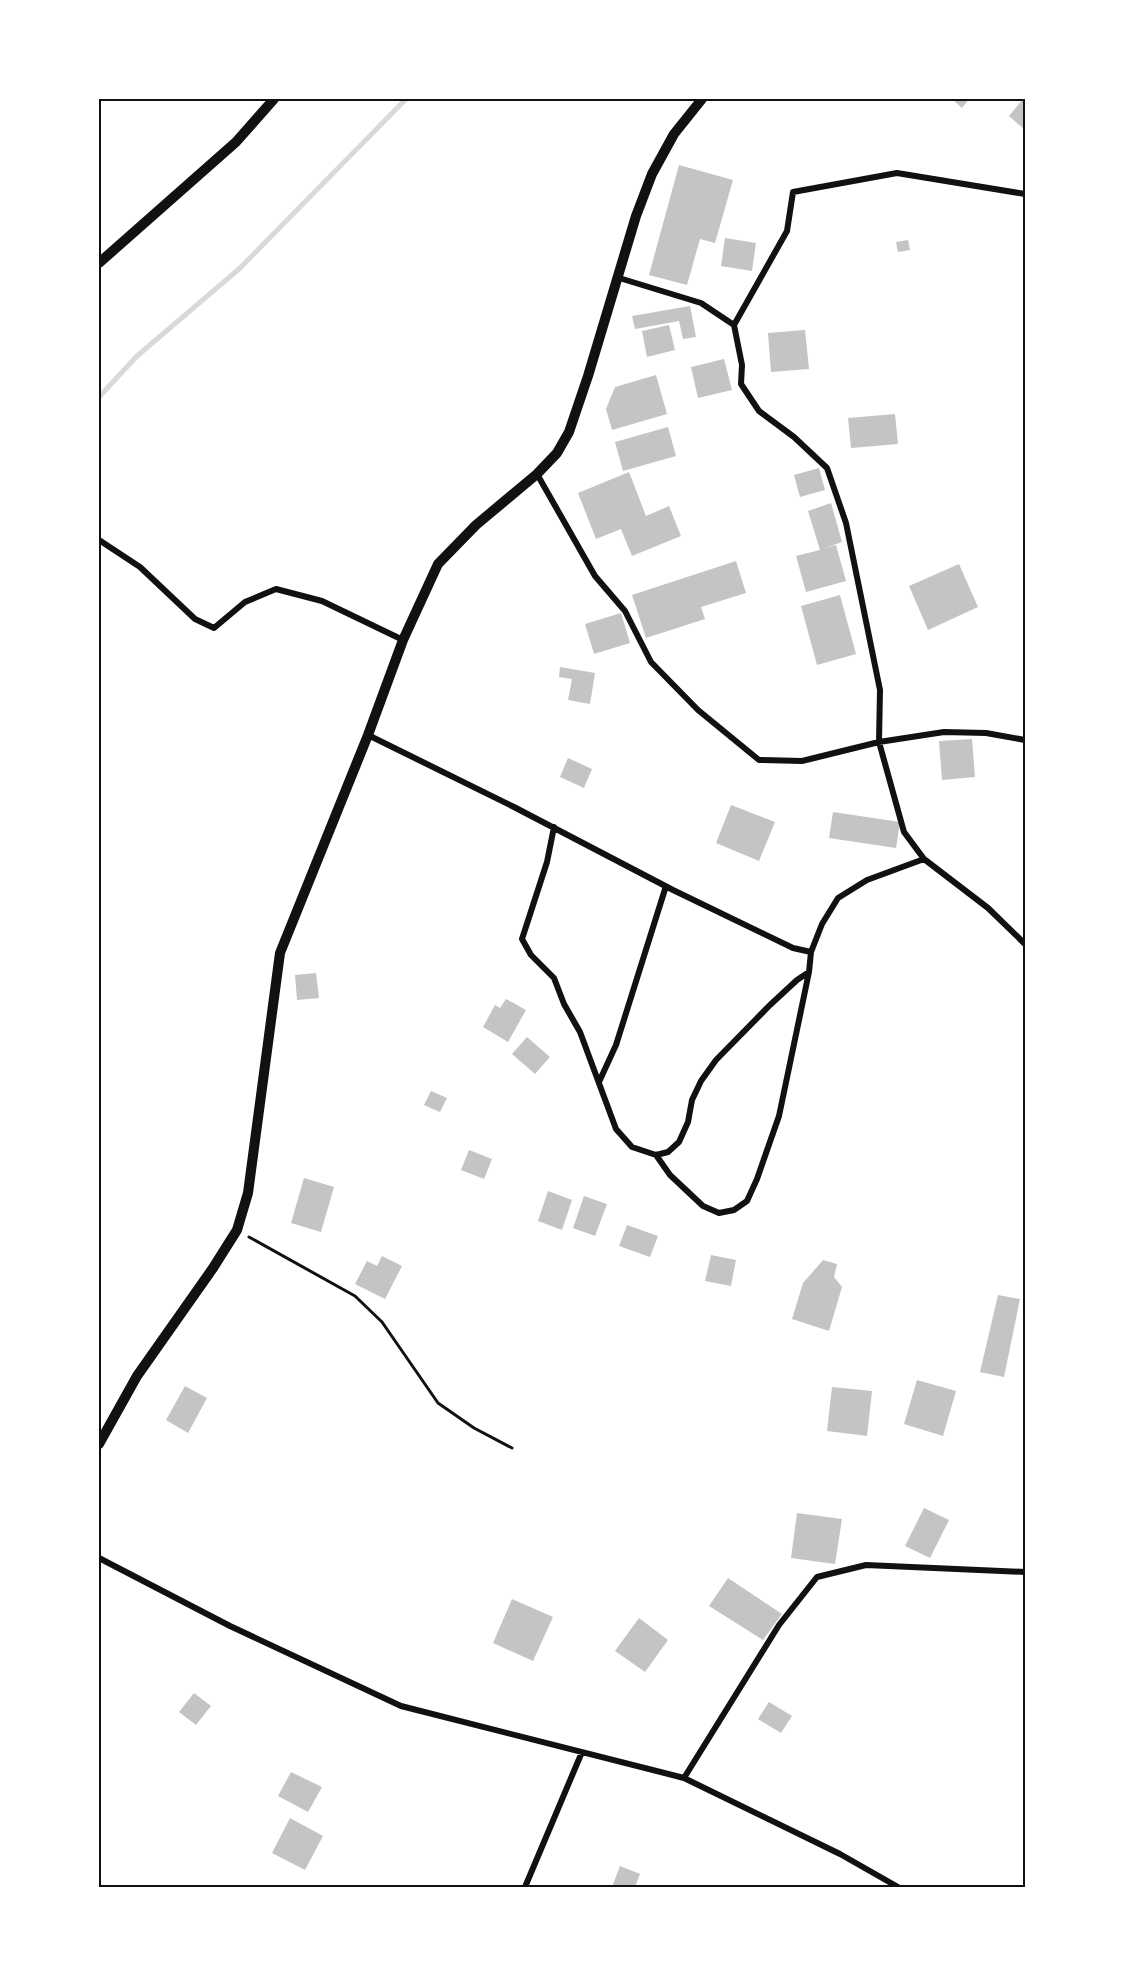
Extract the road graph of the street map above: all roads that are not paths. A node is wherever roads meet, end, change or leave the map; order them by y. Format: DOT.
graph roads {
  1 [pos="274,99"];
  2 [pos="702,99"];
  3 [pos="1025,194"];
  4 [pos="99,263"];
  5 [pos="616,278"];
  6 [pos="734,325"];
  7 [pos="537,474"];
  8 [pos="99,540"];
  9 [pos="403,640"];
  10 [pos="368,735"];
  11 [pos="1025,740"];
  12 [pos="879,742"];
  13 [pos="554,827"];
  14 [pos="924,859"];
  15 [pos="666,886"];
  16 [pos="1025,944"];
  17 [pos="811,952"];
  18 [pos="810,972"];
  19 [pos="599,1082"];
  20 [pos="656,1155"];
  21 [pos="99,1444"];
  22 [pos="99,1558"];
  23 [pos="1025,1572"];
  24 [pos="582,1752"];
  25 [pos="684,1778"];
  26 [pos="525,1887"];
  27 [pos="898,1887"];
  1 -- 4 [label="street"];
  2 -- 5 [label="street"];
  3 -- 6 [label="street"];
  5 -- 6 [label="street"];
  5 -- 7 [label="street"];
  6 -- 12 [label="street"];
  7 -- 9 [label="street"];
  7 -- 12 [label="street"];
  8 -- 9 [label="street"];
  9 -- 10 [label="street"];
  10 -- 13 [label="street"];
  10 -- 21 [label="street"];
  11 -- 12 [label="street"];
  12 -- 14 [label="street"];
  13 -- 15 [label="street"];
  13 -- 19 [label="street"];
  14 -- 16 [label="street"];
  14 -- 17 [label="street"];
  15 -- 17 [label="street"];
  15 -- 19 [label="street"];
  17 -- 18 [label="street"];
  18 -- 20 [label="street"];
  18 -- 20 [label="street"];
  19 -- 20 [label="street"];
  22 -- 24 [label="street"];
  23 -- 25 [label="street"];
  24 -- 25 [label="street"];
  24 -- 26 [label="street"];
  25 -- 27 [label="street"];
}
